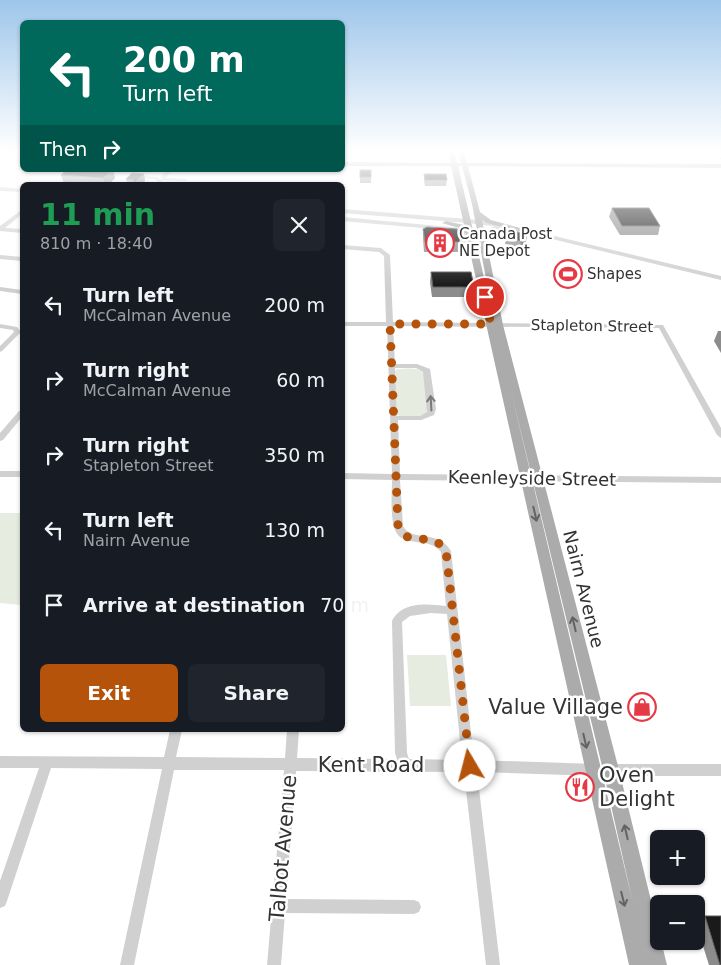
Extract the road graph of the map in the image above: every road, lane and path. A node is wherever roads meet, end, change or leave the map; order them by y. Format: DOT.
graph roads {
  1 [pos="462,196"];
  2 [pos="473,196"];
  3 [pos="476,212"];
  4 [pos="345,213"];
  5 [pos="345,213"];
  6 [pos="466,213"];
  7 [pos="20,214"];
  8 [pos="345,219"];
  9 [pos="428,221"];
  10 [pos="445,221"];
  11 [pos="468,223"];
  12 [pos="478,224"];
  13 [pos="420,225"];
  14 [pos="0,229"];
  15 [pos="505,230"];
  16 [pos="20,231"];
  17 [pos="526,231"];
  18 [pos="468,235"];
  19 [pos="541,236"];
  20 [pos="345,247"];
  21 [pos="480,250"];
  22 [pos="0,257"];
  23 [pos="20,259"];
  24 [pos="721,278"];
  25 [pos="0,289"];
  26 [pos="20,292"];
  27 [pos="345,324"];
  28 [pos="390,324"];
  29 [pos="495,325"];
  30 [pos="0,326"];
  31 [pos="0,350"];
  32 [pos="392,366"];
  33 [pos="20,417"];
  34 [pos="394,418"];
  35 [pos="721,435"];
  36 [pos="0,438"];
  37 [pos="0,474"];
  38 [pos="20,474"];
  39 [pos="345,476"];
  40 [pos="396,476"];
  41 [pos="532,478"];
  42 [pos="721,480"];
  43 [pos="557,580"];
  44 [pos="453,610"];
  45 [pos="567,658"];
  46 [pos="582,658"];
  47 [pos="176,732"];
  48 [pos="293,732"];
  49 [pos="0,762"];
  50 [pos="47,763"];
  51 [pos="169,764"];
  52 [pos="290,765"];
  53 [pos="405,766"];
  54 [pos="470,766"];
  55 [pos="592,770"];
  56 [pos="611,770"];
  57 [pos="721,770"];
  58 [pos="0,901"];
  59 [pos="279,906"];
  60 [pos="414,908"];
  61 [pos="127,965"];
  62 [pos="274,965"];
  63 [pos="493,965"];
  64 [pos="639,965"];
  65 [pos="657,965"];
  1 -- 6 [label="main road, Nairn Avenue"];
  2 -- 3 [label="main road, Nairn Avenue"];
  3 -- 12 [label="main road, Nairn Avenue"];
  3 -- 17 [label="main road"];
  4 -- 10 [label="street"];
  5 -- 9 [label="street"];
  6 -- 10 [label="main road"];
  6 -- 11 [label="main road, Nairn Avenue"];
  7 -- 14 [label="street"];
  8 -- 13 [label="street"];
  9 -- 10 [label="street"];
  9 -- 13 [label="street"];
  10 -- 11 [label="street"];
  10 -- 18 [label="main road"];
  11 -- 12 [label="street"];
  11 -- 18 [label="main road, Nairn Avenue"];
  12 -- 15 [label="street"];
  12 -- 17 [label="street"];
  12 -- 21 [label="main road, Nairn Avenue"];
  13 -- 18 [label="street"];
  14 -- 16 [label="street"];
  15 -- 19 [label="street"];
  15 -- 21 [label="main road"];
  17 -- 19 [label="street"];
  18 -- 21 [label="main road, Nairn Avenue"];
  19 -- 24 [label="street"];
  20 -- 28 [label="street"];
  21 -- 29 [label="main road, Nairn Avenue"];
  22 -- 23 [label="street"];
  25 -- 26 [label="street"];
  27 -- 28 [label="street, Stapleton Street"];
  28 -- 29 [label="street, Stapleton Street"];
  28 -- 32 [label="street"];
  29 -- 35 [label="street, Stapleton Street"];
  29 -- 41 [label="main road, Nairn Avenue"];
  30 -- 31 [label="street"];
  32 -- 34 [label="street"];
  34 -- 32 [label="street, one-way"];
  33 -- 36 [label="street"];
  34 -- 40 [label="street"];
  37 -- 38 [label="street"];
  39 -- 40 [label="street, Keenleyside Street"];
  40 -- 41 [label="street, Keenleyside Street"];
  40 -- 44 [label="street"];
  41 -- 42 [label="street, Keenleyside Street"];
  41 -- 43 [label="main road, Nairn Avenue"];
  43 -- 45 [label="main road, Nairn Avenue"];
  46 -- 43 [label="main road, Nairn Avenue, one-way"];
  44 -- 53 [label="street"];
  44 -- 54 [label="street"];
  45 -- 46 [label="main road"];
  45 -- 55 [label="main road, Nairn Avenue, one-way"];
  46 -- 56 [label="main road, Nairn Avenue"];
  47 -- 51 [label="street"];
  48 -- 52 [label="street, Talbot Avenue"];
  49 -- 50 [label="street, Kent Road"];
  50 -- 51 [label="street, Kent Road"];
  50 -- 58 [label="street"];
  51 -- 52 [label="street, Kent Road"];
  51 -- 61 [label="street"];
  52 -- 53 [label="street, Kent Road"];
  52 -- 59 [label="street, Talbot Avenue"];
  53 -- 54 [label="street, Kent Road"];
  54 -- 55 [label="street, Kent Road"];
  54 -- 63 [label="street"];
  55 -- 56 [label="street, Kent Road"];
  55 -- 64 [label="main road, Nairn Avenue, one-way"];
  56 -- 57 [label="street, Kent Road"];
  65 -- 56 [label="main road, Nairn Avenue, one-way"];
  59 -- 60 [label="street"];
  59 -- 62 [label="street, Talbot Avenue"];
}
